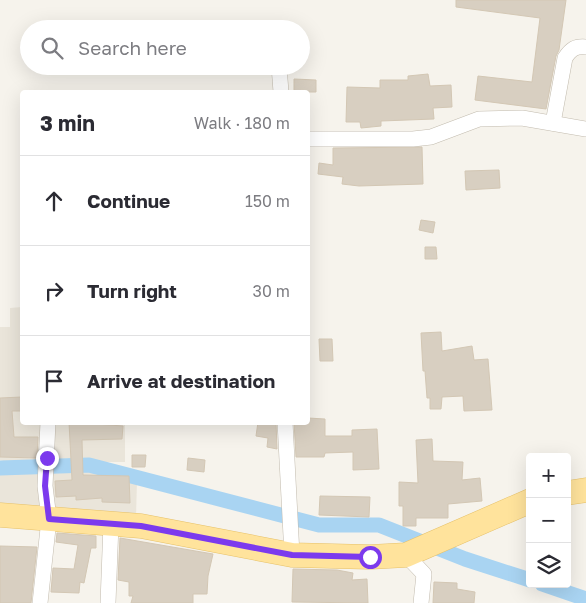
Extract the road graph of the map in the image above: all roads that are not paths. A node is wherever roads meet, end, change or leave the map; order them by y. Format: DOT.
graph roads {
  1 [pos="586,47"];
  2 [pos="280,75"];
  3 [pos="281,90"];
  4 [pos="553,123"];
  5 [pos="586,129"];
  6 [pos="310,140"];
  7 [pos="48,425"];
  8 [pos="285,425"];
  9 [pos="586,490"];
  10 [pos="571,492"];
  11 [pos="526,502"];
  12 [pos="0,516"];
  13 [pos="49,519"];
  14 [pos="111,524"];
  15 [pos="292,555"];
  16 [pos="406,555"];
  17 [pos="40,603"];
  18 [pos="108,603"];
  19 [pos="421,603"];
  1 -- 4 [label="street"];
  2 -- 3 [label="street"];
  4 -- 5 [label="street"];
  4 -- 6 [label="street"];
  7 -- 13 [label="street"];
  8 -- 15 [label="street"];
  9 -- 10 [label="main road"];
  11 -- 16 [label="main road"];
  12 -- 13 [label="main road"];
  13 -- 14 [label="main road"];
  13 -- 17 [label="street"];
  14 -- 15 [label="main road"];
  14 -- 18 [label="street"];
  15 -- 16 [label="main road"];
  16 -- 19 [label="street"];
}
